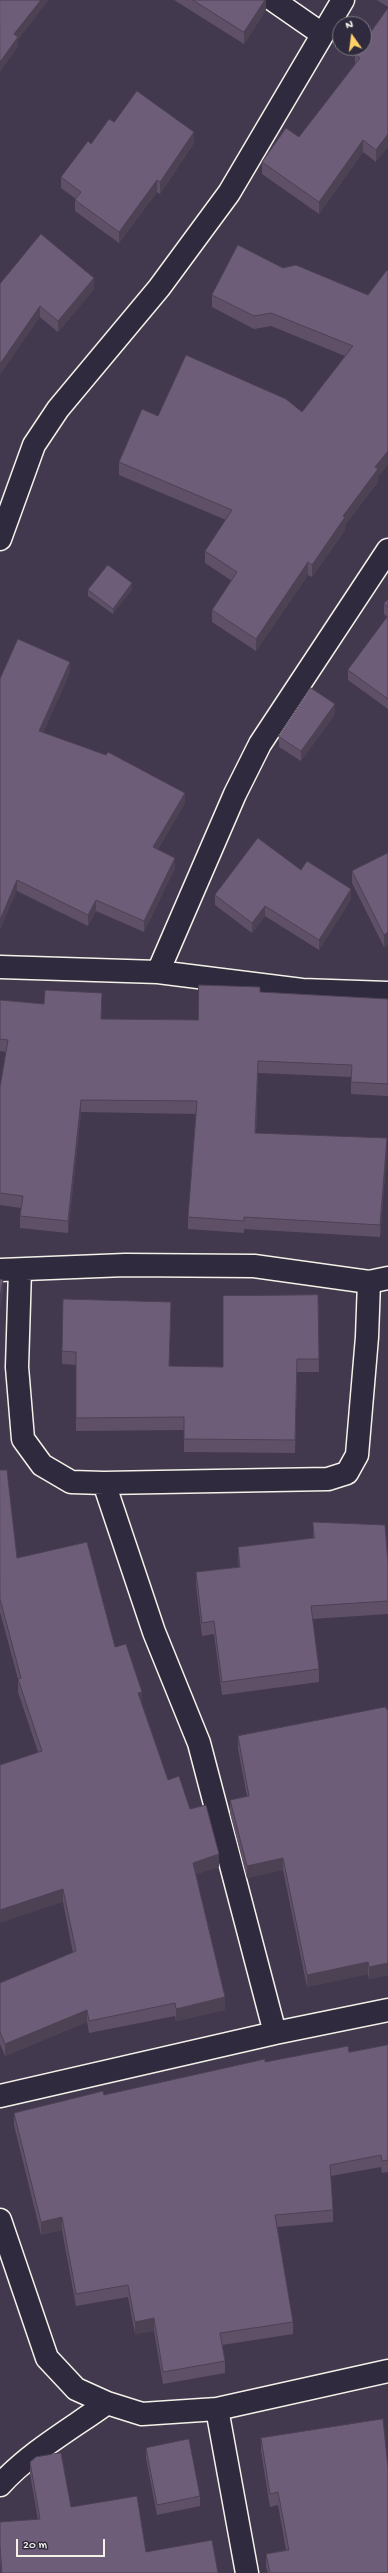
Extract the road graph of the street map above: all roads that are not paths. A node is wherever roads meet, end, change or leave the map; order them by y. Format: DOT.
graph roads {
  1 [pos="273,0"];
  2 [pos="343,0"];
  3 [pos="322,34"];
  4 [pos="0,539"];
  5 [pos="388,550"];
  6 [pos="0,967"];
  7 [pos="158,972"];
  8 [pos="388,993"];
  9 [pos="10,1270"];
  10 [pos="378,1280"];
  11 [pos="104,1483"];
  12 [pos="388,2010"];
  13 [pos="275,2033"];
  14 [pos="0,2096"];
  15 [pos="0,2220"];
  16 [pos="388,2371"];
  17 [pos="107,2403"];
  18 [pos="217,2409"];
  19 [pos="0,2485"];
  20 [pos="247,2573"];
  1 -- 3 [label="street"];
  2 -- 3 [label="street"];
  3 -- 4 [label="street"];
  5 -- 7 [label="street"];
  6 -- 7 [label="street"];
  7 -- 8 [label="street"];
  9 -- 10 [label="street"];
  9 -- 11 [label="street"];
  10 -- 11 [label="street"];
  11 -- 13 [label="street"];
  12 -- 13 [label="street"];
  13 -- 14 [label="street"];
  15 -- 17 [label="street"];
  16 -- 18 [label="street"];
  17 -- 18 [label="street"];
  17 -- 19 [label="street"];
  18 -- 20 [label="street"];
}
